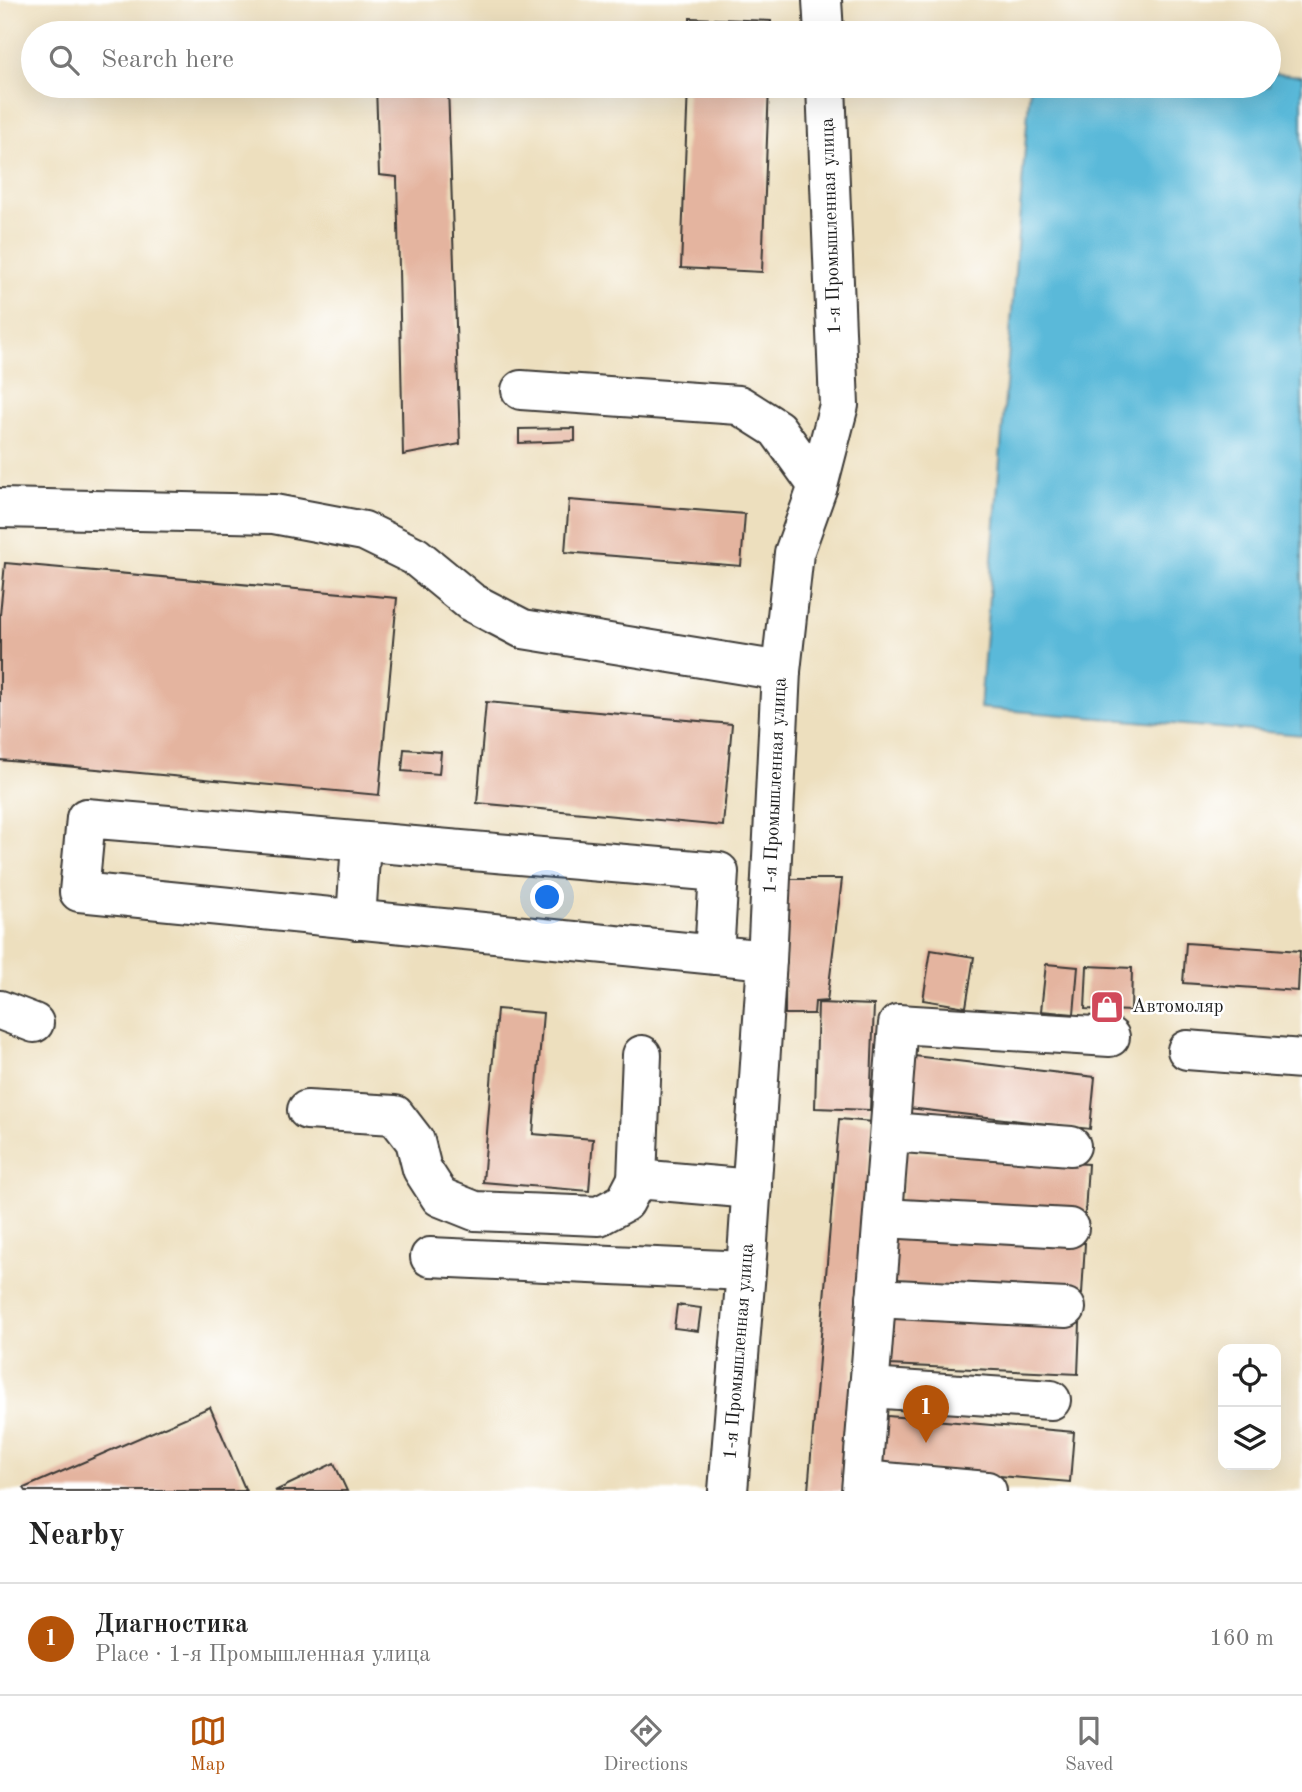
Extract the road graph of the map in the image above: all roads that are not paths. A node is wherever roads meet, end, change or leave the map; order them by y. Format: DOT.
graph roads {
  1 [pos="822,0"];
  2 [pos="823,21"];
  3 [pos="826,98"];
  4 [pos="521,390"];
  5 [pos="818,486"];
  6 [pos="0,508"];
  7 [pos="781,671"];
  8 [pos="361,842"];
  9 [pos="356,920"];
  10 [pos="714,955"];
  11 [pos="767,960"];
  12 [pos="1110,1037"];
  13 [pos="1187,1050"];
  14 [pos="642,1055"];
  15 [pos="1302,1059"];
  16 [pos="307,1110"];
  17 [pos="890,1132"];
  18 [pos="1070,1146"];
  19 [pos="637,1178"];
  20 [pos="752,1189"];
  21 [pos="883,1218"];
  22 [pos="1069,1228"];
  23 [pos="430,1257"];
  24 [pos="746,1271"];
  25 [pos="876,1298"];
  26 [pos="1066,1308"];
  27 [pos="869,1388"];
  28 [pos="1051,1400"];
  29 [pos="862,1486"];
  30 [pos="728,1491"];
  31 [pos="987,1491"];
  1 -- 2 [label="street"];
  3 -- 5 [label="street, 1-я Промышленная улица"];
  4 -- 5 [label="street"];
  5 -- 7 [label="street, 1-я Промышленная улица"];
  6 -- 7 [label="street"];
  7 -- 11 [label="street, 1-я Промышленная улица"];
  8 -- 9 [label="street"];
  8 -- 9 [label="street"];
  8 -- 10 [label="street"];
  9 -- 10 [label="street"];
  10 -- 11 [label="street"];
  11 -- 20 [label="street, 1-я Промышленная улица"];
  12 -- 17 [label="street"];
  13 -- 15 [label="street"];
  14 -- 19 [label="street"];
  16 -- 19 [label="street"];
  17 -- 18 [label="street"];
  17 -- 21 [label="street"];
  19 -- 20 [label="street"];
  20 -- 24 [label="street, 1-я Промышленная улица"];
  21 -- 22 [label="street"];
  21 -- 25 [label="street"];
  23 -- 24 [label="street"];
  24 -- 30 [label="street, 1-я Промышленная улица"];
  25 -- 26 [label="street"];
  25 -- 27 [label="street"];
  27 -- 28 [label="street"];
  27 -- 29 [label="street"];
  29 -- 31 [label="street"];
}
